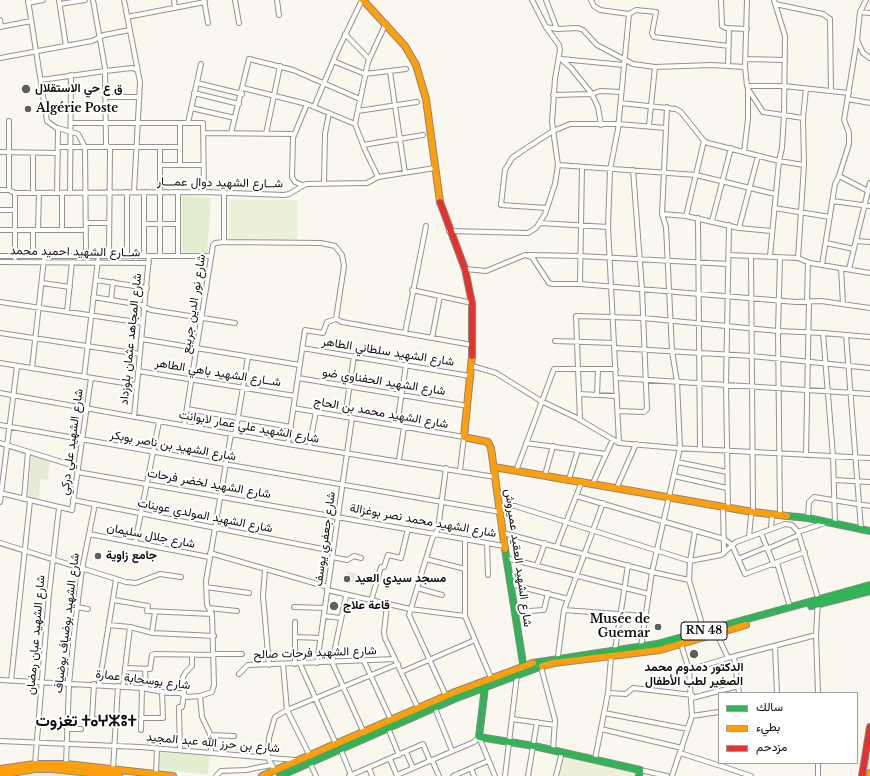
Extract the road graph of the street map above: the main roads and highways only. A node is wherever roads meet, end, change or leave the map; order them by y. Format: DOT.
graph roads {
  1 [pos="362,0"];
  2 [pos="494,467"];
  3 [pos="870,531"];
  4 [pos="870,585"];
  5 [pos="870,591"];
  6 [pos="818,601"];
  7 [pos="726,628"];
  8 [pos="527,667"];
  9 [pos="485,686"];
  10 [pos="447,699"];
  11 [pos="870,727"];
  12 [pos="364,735"];
  13 [pos="868,750"];
  14 [pos="66,767"];
  15 [pos="0,769"];
  16 [pos="115,773"];
  17 [pos="640,773"];
  18 [pos="278,774"];
  19 [pos="0,775"];
  20 [pos="173,776"];
  21 [pos="262,776"];
  22 [pos="862,776"];
  1 -- 2 [label="main road, شارع الشهيد العقيد عميروش"];
  2 -- 3 [label="main road"];
  2 -- 8 [label="main road, شارع الشهيد العقيد عميروش"];
  4 -- 6 [label="main road, RN 48"];
  5 -- 6 [label="main road, RN 48"];
  6 -- 7 [label="main road, RN 48"];
  6 -- 7 [label="main road, RN 48"];
  7 -- 8 [label="main road, RN 48"];
  7 -- 8 [label="main road, RN 48"];
  8 -- 9 [label="main road, RN 48"];
  8 -- 10 [label="main road, RN 48"];
  9 -- 10 [label="main road, RN 48"];
  9 -- 17 [label="main road"];
  10 -- 12 [label="main road, RN 48"];
  10 -- 12 [label="main road, RN 48"];
  11 -- 13 [label="main road"];
  12 -- 18 [label="main road, RN 48"];
  13 -- 22 [label="main road"];
  14 -- 15 [label="main road"];
  14 -- 16 [label="main road"];
  14 -- 19 [label="main road"];
  16 -- 20 [label="main road"];
  18 -- 21 [label="main road, RN 48"];
}
